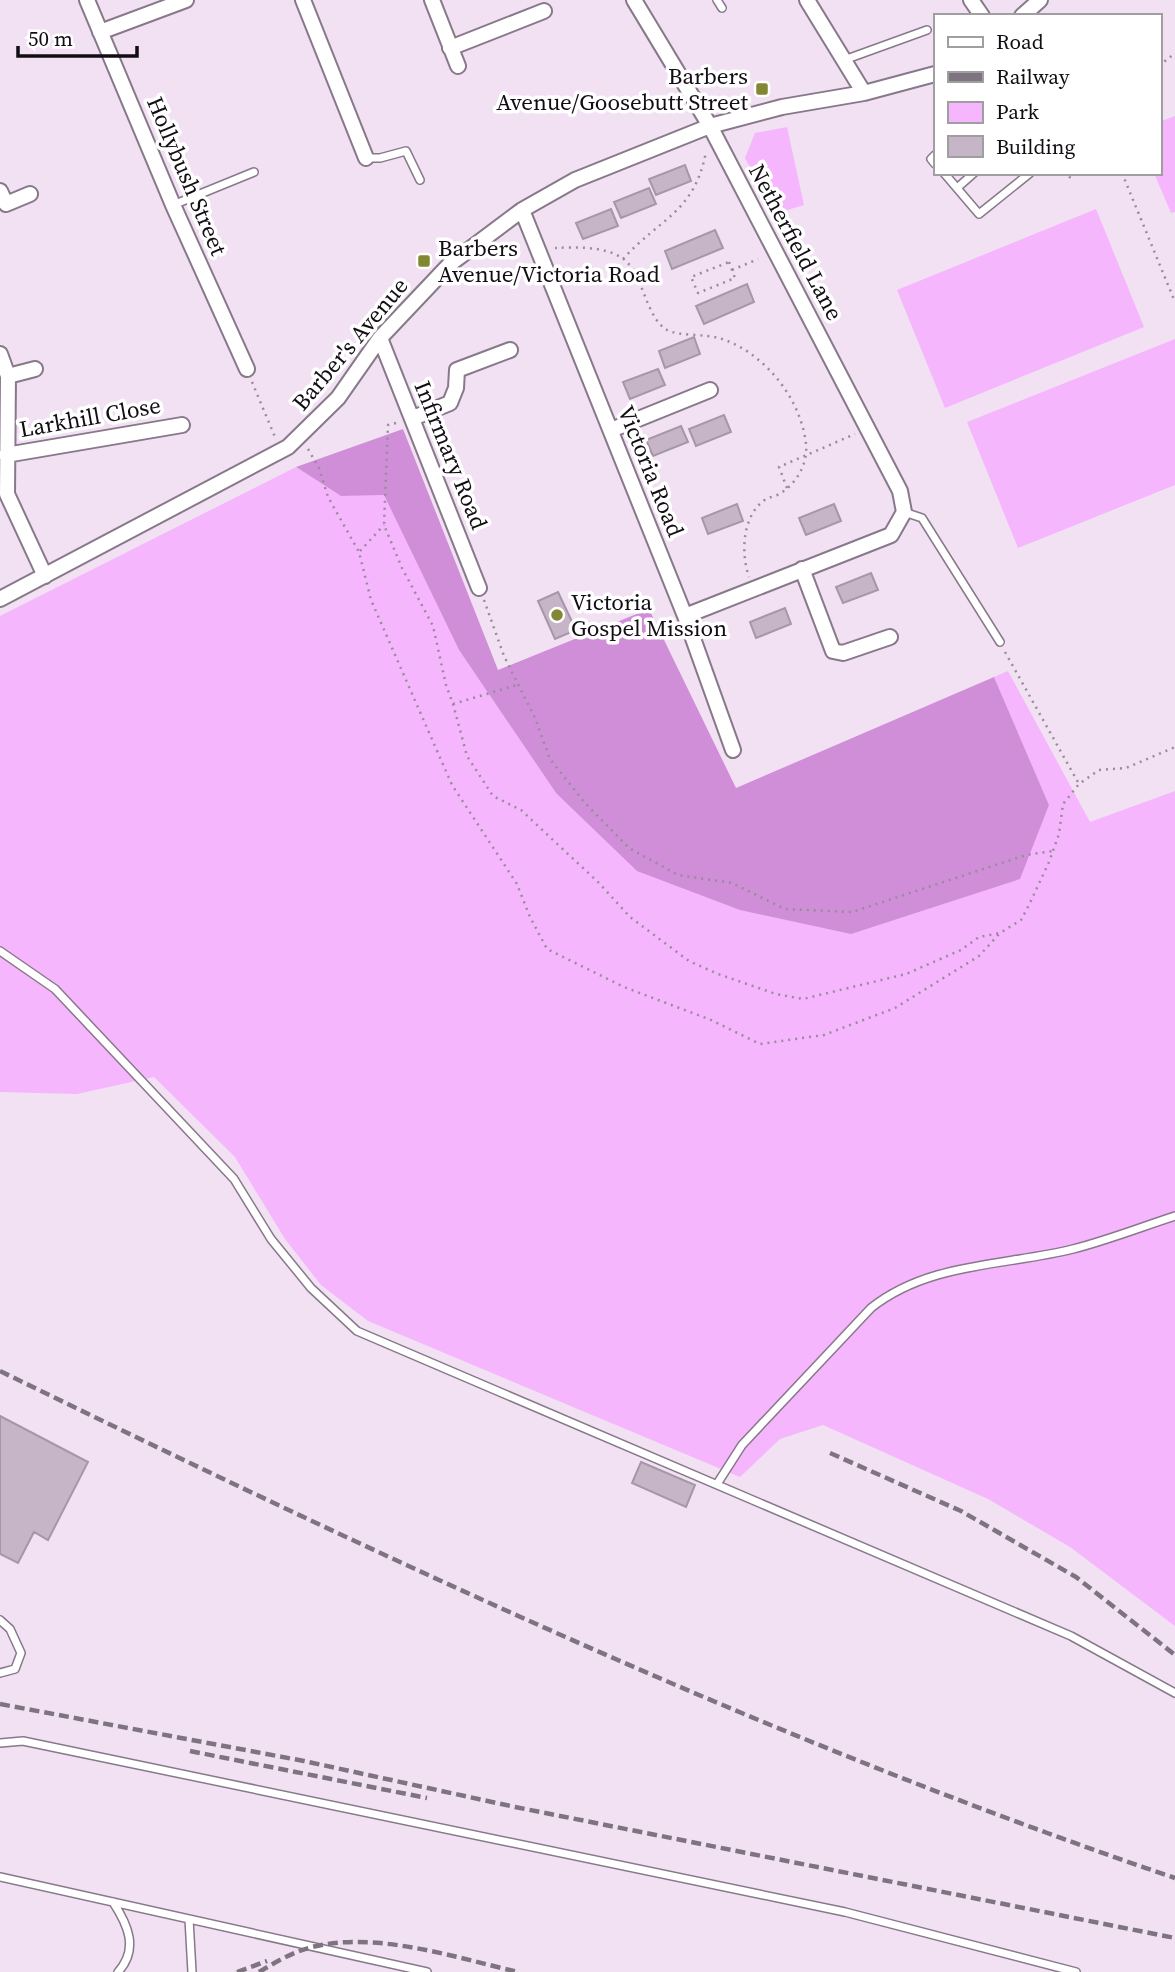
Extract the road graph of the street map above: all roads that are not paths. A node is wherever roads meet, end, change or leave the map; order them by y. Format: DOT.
graph roads {
  1 [pos="87,0"];
  2 [pos="186,0"];
  3 [pos="303,0"];
  4 [pos="432,0"];
  5 [pos="634,0"];
  6 [pos="717,0"];
  7 [pos="807,0"];
  8 [pos="1040,0"];
  9 [pos="722,8"];
  10 [pos="544,11"];
  11 [pos="1024,14"];
  12 [pos="927,30"];
  13 [pos="100,32"];
  14 [pos="450,48"];
  15 [pos="844,60"];
  16 [pos="458,66"];
  17 [pos="934,74"];
  18 [pos="864,93"];
  19 [pos="710,126"];
  20 [pos="366,158"];
  21 [pos="254,172"];
  22 [pos="946,175"];
  23 [pos="972,175"];
  24 [pos="1028,175"];
  25 [pos="420,180"];
  26 [pos="957,188"];
  27 [pos="30,194"];
  28 [pos="2,201"];
  29 [pos="173,205"];
  30 [pos="522,210"];
  31 [pos="380,338"];
  32 [pos="510,350"];
  33 [pos="0,354"];
  34 [pos="35,369"];
  35 [pos="247,369"];
  36 [pos="8,376"];
  37 [pos="710,390"];
  38 [pos="413,418"];
  39 [pos="181,425"];
  40 [pos="611,430"];
  41 [pos="6,455"];
  42 [pos="4,495"];
  43 [pos="904,512"];
  44 [pos="802,569"];
  45 [pos="45,576"];
  46 [pos="479,588"];
  47 [pos="0,599"];
  48 [pos="685,616"];
  49 [pos="890,637"];
  50 [pos="1000,642"];
  51 [pos="733,750"];
  52 [pos="0,951"];
  53 [pos="1175,1216"];
  54 [pos="717,1484"];
  55 [pos="0,1620"];
  56 [pos="0,1673"];
  57 [pos="1175,1693"];
  58 [pos="0,1743"];
  59 [pos="0,1877"];
  60 [pos="113,1902"];
  61 [pos="190,1919"];
  62 [pos="118,1972"];
  63 [pos="192,1972"];
  64 [pos="427,1972"];
  65 [pos="1076,1972"];
  1 -- 13 [label="street, Hollybush Street"];
  2 -- 13 [label="street"];
  3 -- 20 [label="street"];
  4 -- 14 [label="street"];
  5 -- 19 [label="street, Netherfield Lane"];
  6 -- 9 [label="lane"];
  7 -- 15 [label="street"];
  8 -- 11 [label="street"];
  10 -- 14 [label="street"];
  12 -- 15 [label="lane"];
  13 -- 29 [label="street, Hollybush Street"];
  14 -- 16 [label="street"];
  15 -- 18 [label="street"];
  17 -- 18 [label="street, Barber's Avenue"];
  18 -- 19 [label="street, Barber's Avenue"];
  19 -- 30 [label="street, Barber's Avenue"];
  19 -- 43 [label="street, Netherfield Lane"];
  20 -- 25 [label="lane"];
  21 -- 29 [label="lane"];
  22 -- 26 [label="lane"];
  23 -- 26 [label="lane"];
  24 -- 26 [label="lane"];
  27 -- 28 [label="street"];
  29 -- 35 [label="street, Hollybush Street"];
  30 -- 31 [label="street, Barber's Avenue"];
  30 -- 40 [label="street, Victoria Road"];
  31 -- 38 [label="street, Infirmary Road"];
  31 -- 45 [label="street, Barber's Avenue"];
  32 -- 38 [label="street"];
  33 -- 36 [label="street"];
  34 -- 36 [label="street"];
  36 -- 41 [label="street"];
  37 -- 40 [label="street"];
  38 -- 46 [label="street, Infirmary Road"];
  39 -- 41 [label="street, Larkhill Close"];
  40 -- 48 [label="street, Victoria Road"];
  41 -- 42 [label="street"];
  42 -- 45 [label="street"];
  43 -- 44 [label="street"];
  43 -- 50 [label="lane"];
  44 -- 48 [label="street"];
  44 -- 49 [label="street"];
  45 -- 47 [label="street, Barber's Avenue"];
  48 -- 51 [label="street, Victoria Road"];
  52 -- 54 [label="lane"];
  53 -- 54 [label="lane"];
  54 -- 57 [label="lane"];
  55 -- 56 [label="lane"];
  58 -- 65 [label="lane"];
  59 -- 60 [label="lane"];
  60 -- 61 [label="lane"];
  60 -- 62 [label="lane"];
  61 -- 63 [label="lane"];
  61 -- 64 [label="lane"];
}
